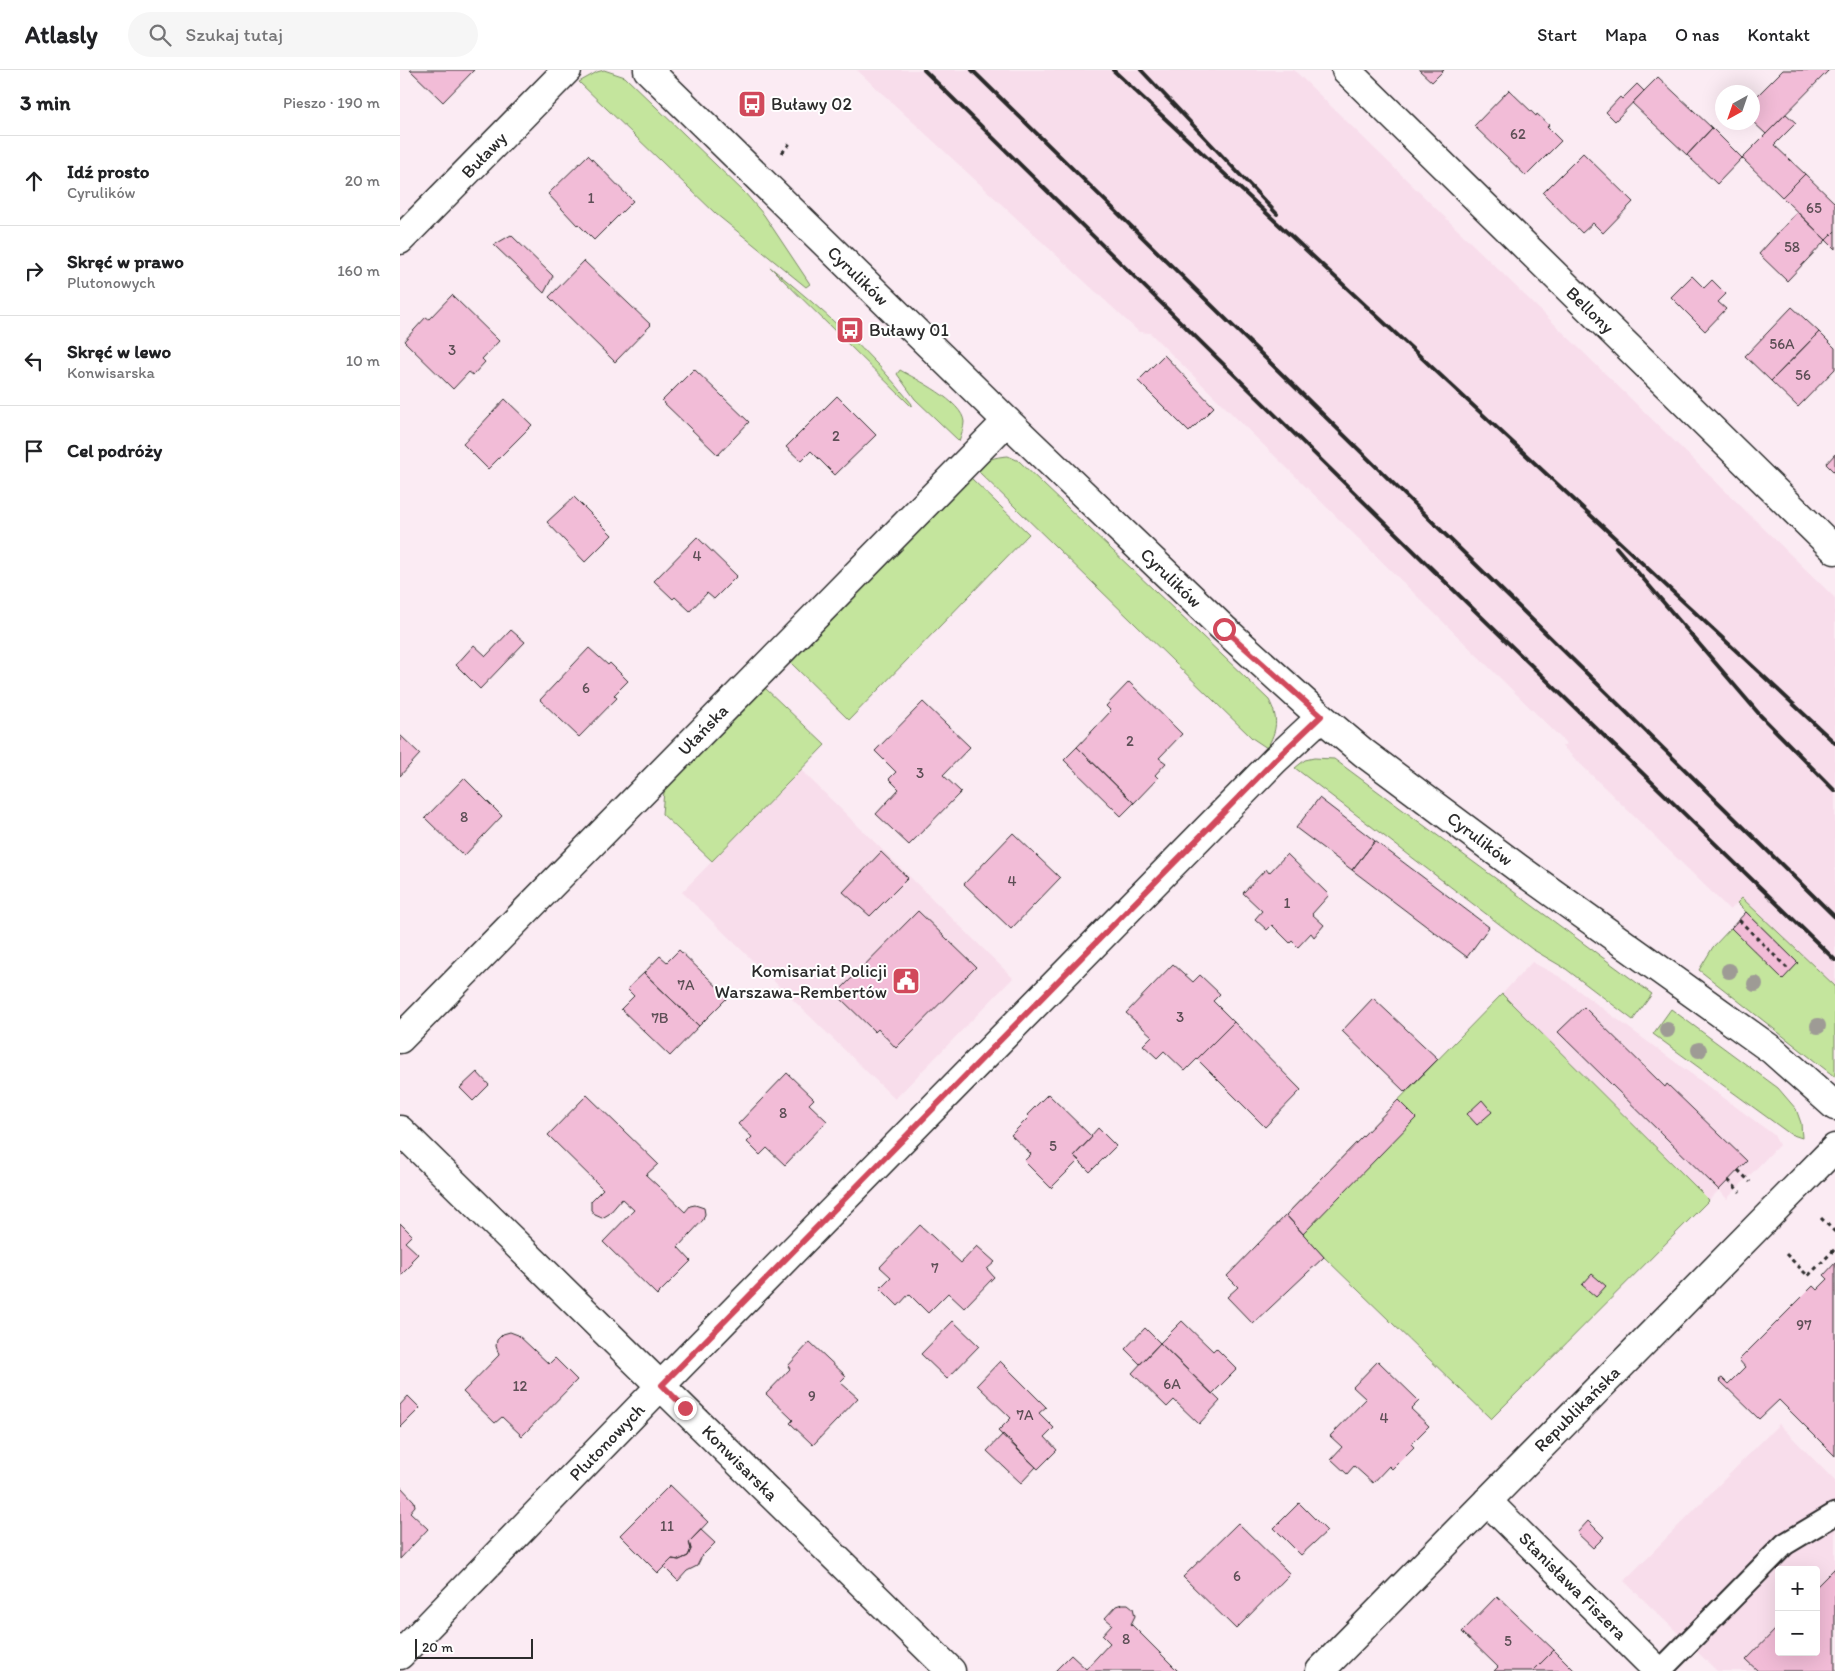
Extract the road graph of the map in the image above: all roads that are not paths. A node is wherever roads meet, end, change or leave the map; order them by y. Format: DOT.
graph roads {
  1 [pos="567,70"];
  2 [pos="648,70"];
  3 [pos="1346,70"];
  4 [pos="400,240"];
  5 [pos="1006,421"];
  6 [pos="1835,550"];
  7 [pos="1321,716"];
  8 [pos="400,1039"];
  9 [pos="1835,1106"];
  10 [pos="400,1130"];
  11 [pos="1835,1148"];
  12 [pos="662,1385"];
  13 [pos="1487,1501"];
  14 [pos="1835,1514"];
  15 [pos="400,1655"];
  16 [pos="951,1671"];
  17 [pos="1320,1671"];
  18 [pos="1659,1671"];
  1 -- 4 [label="street, Buławy"];
  2 -- 5 [label="street, Cyrulików"];
  3 -- 6 [label="street, Bellony"];
  5 -- 7 [label="street, Cyrulików"];
  5 -- 8 [label="street, Ułańska"];
  7 -- 9 [label="street, Cyrulików"];
  7 -- 12 [label="street, Plutonowych"];
  10 -- 12 [label="street, Konwisarska"];
  11 -- 13 [label="street, Republikańska"];
  12 -- 15 [label="street, Plutonowych"];
  12 -- 16 [label="street, Konwisarska"];
  13 -- 17 [label="street, Republikańska"];
  13 -- 18 [label="street, Stanisława Fiszera"];
  14 -- 18 [label="lane"];
}
